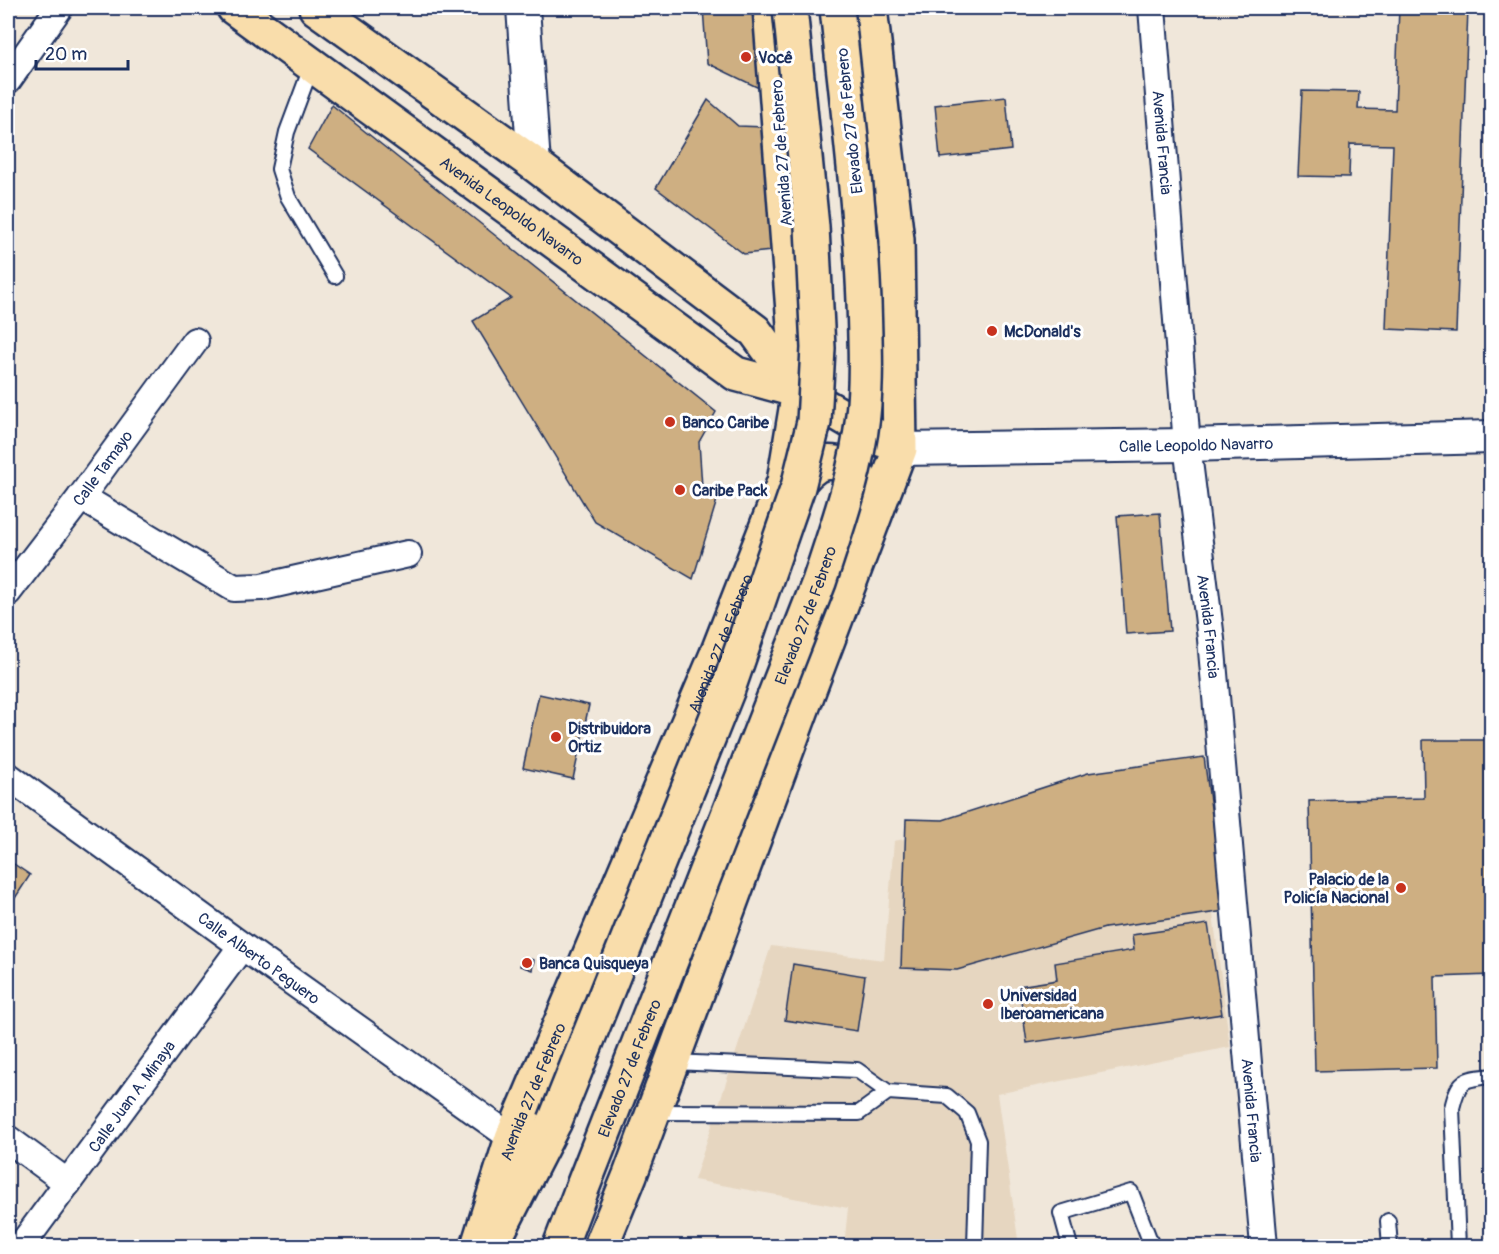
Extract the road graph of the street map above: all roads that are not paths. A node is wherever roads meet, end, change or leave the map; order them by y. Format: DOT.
graph roads {
  1 [pos="59,8"];
  2 [pos="234,8"];
  3 [pos="316,8"];
  4 [pos="523,8"];
  5 [pos="770,8"];
  6 [pos="790,8"];
  7 [pos="837,8"];
  8 [pos="870,8"];
  9 [pos="1152,8"];
  10 [pos="312,64"];
  11 [pos="8,80"];
  12 [pos="534,164"];
  13 [pos="335,276"];
  14 [pos="195,341"];
  15 [pos="799,391"];
  16 [pos="1491,437"];
  17 [pos="1188,445"];
  18 [pos="900,449"];
  19 [pos="81,497"];
  20 [pos="408,554"];
  21 [pos="8,592"];
  22 [pos="717,654"];
  23 [pos="809,690"];
  24 [pos="8,776"];
  25 [pos="242,946"];
  26 [pos="672,1062"];
  27 [pos="1491,1076"];
  28 [pos="888,1092"];
  29 [pos="654,1112"];
  30 [pos="555,1121"];
  31 [pos="512,1138"];
  32 [pos="8,1139"];
  33 [pos="68,1183"];
  34 [pos="581,1191"];
  35 [pos="1388,1221"];
  36 [pos="21,1246"];
  37 [pos="478,1246"];
  38 [pos="491,1246"];
  39 [pos="507,1246"];
  40 [pos="560,1246"];
  41 [pos="568,1246"];
  42 [pos="601,1246"];
  43 [pos="975,1246"];
  44 [pos="1070,1246"];
  45 [pos="1152,1246"];
  46 [pos="1264,1246"];
  47 [pos="1390,1246"];
  48 [pos="1458,1246"];
  1 -- 11 [label="street"];
  2 -- 10 [label="main road, Avenida Leopoldo Navarro"];
  3 -- 12 [label="main road, Avenida Leopoldo Navarro"];
  4 -- 12 [label="street"];
  5 -- 15 [label="main road, Avenida 27 de Febrero"];
  6 -- 30 [label="main road, bridge"];
  7 -- 34 [label="main road, Elevado 27 de Febrero, bridge"];
  8 -- 18 [label="main road"];
  9 -- 17 [label="street, Avenida Francia"];
  10 -- 13 [label="lane"];
  10 -- 15 [label="main road, Avenida Leopoldo Navarro"];
  12 -- 15 [label="main road, Avenida Leopoldo Navarro"];
  14 -- 19 [label="street, Calle Tamayo"];
  15 -- 18 [label="main road, Avenida Leopoldo Navarro"];
  15 -- 22 [label="main road, Avenida 27 de Febrero"];
  16 -- 17 [label="street, Calle Leopoldo Navarro"];
  17 -- 18 [label="street, Calle Leopoldo Navarro"];
  17 -- 46 [label="street, Avenida Francia"];
  18 -- 23 [label="main road"];
  19 -- 20 [label="street"];
  19 -- 21 [label="street, Calle Tamayo"];
  22 -- 23 [label="main road"];
  22 -- 31 [label="main road, Avenida 27 de Febrero"];
  23 -- 26 [label="main road"];
  24 -- 25 [label="street, Calle Alberto Peguero"];
  25 -- 31 [label="street, Calle Alberto Peguero"];
  25 -- 33 [label="street, Calle Juan A. Minaya"];
  26 -- 28 [label="lane"];
  26 -- 29 [label="main road"];
  27 -- 48 [label="lane"];
  28 -- 29 [label="lane"];
  28 -- 43 [label="lane"];
  29 -- 42 [label="main road"];
  30 -- 38 [label="main road"];
  30 -- 39 [label="main road"];
  31 -- 37 [label="main road, Avenida 27 de Febrero"];
  32 -- 33 [label="street"];
  33 -- 36 [label="street, Calle Juan A. Minaya"];
  34 -- 40 [label="main road"];
  34 -- 41 [label="main road"];
  35 -- 47 [label="lane"];
  44 -- 45 [label="lane"];
}
